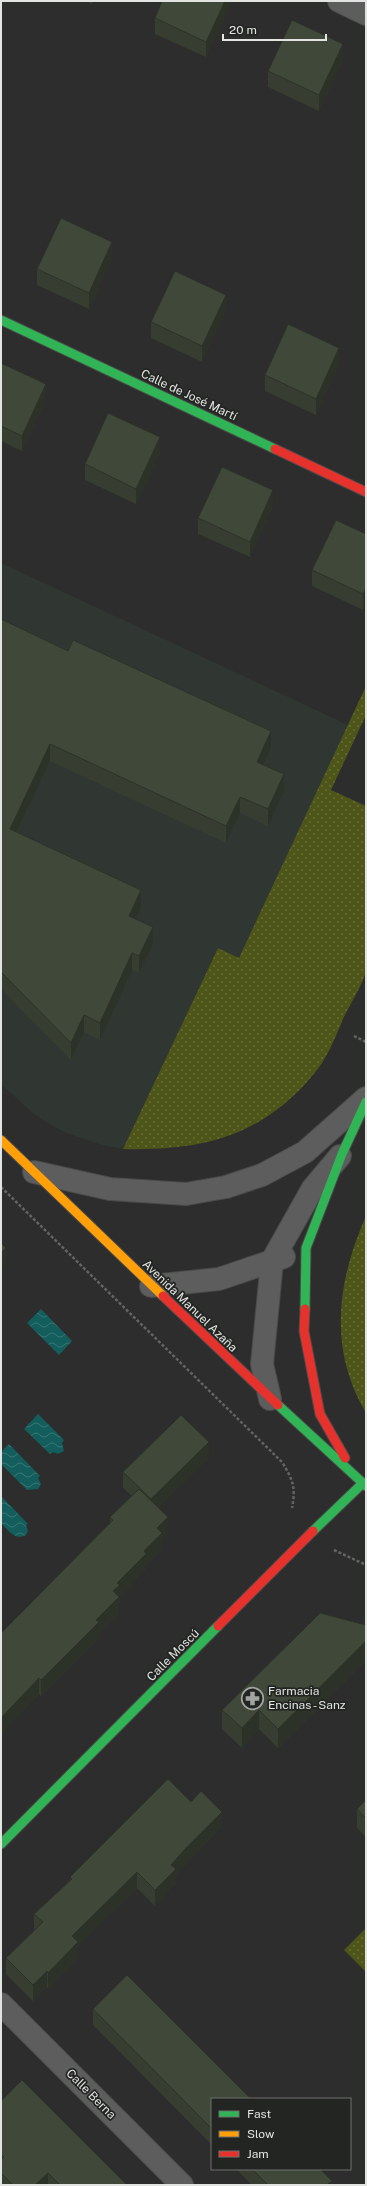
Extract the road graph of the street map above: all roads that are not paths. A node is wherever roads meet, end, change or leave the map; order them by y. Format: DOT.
graph roads {
  1 [pos="339,1"];
  2 [pos="366,14"];
  3 [pos="1,320"];
  4 [pos="366,492"];
  5 [pos="366,1098"];
  6 [pos="366,1102"];
  7 [pos="1,1140"];
  8 [pos="342,1154"];
  9 [pos="34,1172"];
  10 [pos="306,1248"];
  11 [pos="272,1261"];
  12 [pos="151,1286"];
  13 [pos="270,1399"];
  14 [pos="365,1485"];
  15 [pos="1,1844"];
  16 [pos="1,2004"];
  17 [pos="182,2185"];
  1 -- 2 [label="street"];
  3 -- 4 [label="street, Calle de José Martí"];
  5 -- 9 [label="street"];
  6 -- 8 [label="street"];
  7 -- 9 [label="street, Avenida Manuel Azaña"];
  8 -- 10 [label="street"];
  8 -- 11 [label="street"];
  9 -- 12 [label="street, Avenida Manuel Azaña"];
  10 -- 11 [label="street"];
  10 -- 14 [label="street"];
  11 -- 12 [label="street"];
  11 -- 13 [label="street"];
  12 -- 13 [label="street, Avenida Manuel Azaña"];
  13 -- 14 [label="street, Avenida Manuel Azaña"];
  14 -- 15 [label="street, Calle Moscú"];
  16 -- 17 [label="street, Calle Berna"];
}
